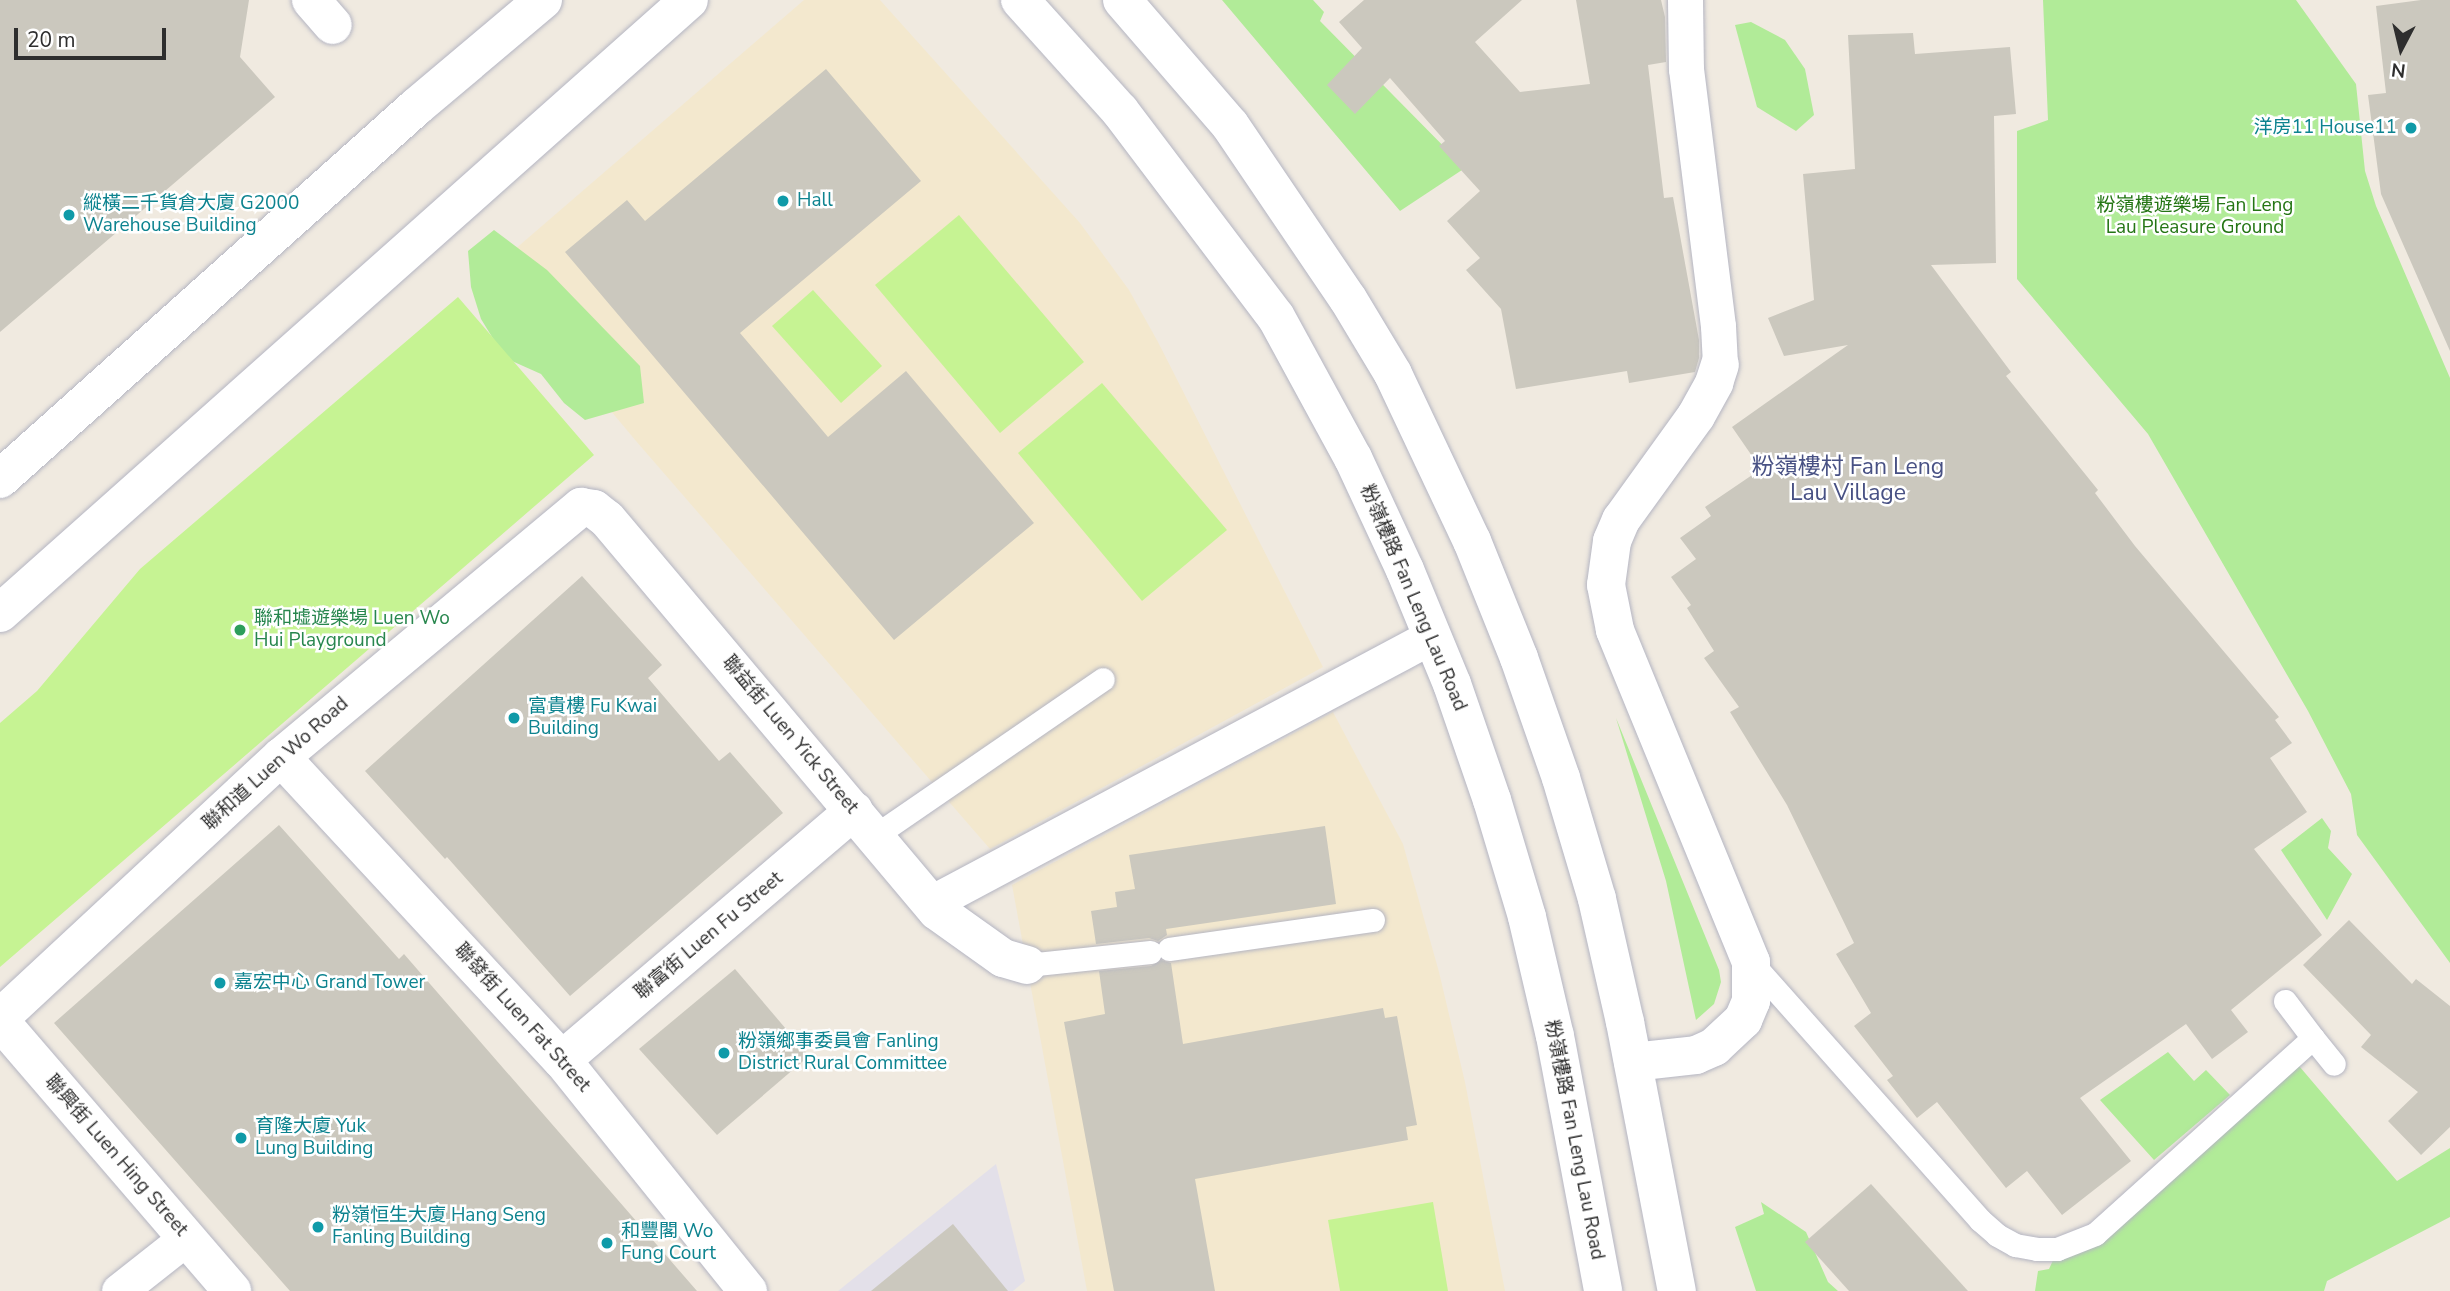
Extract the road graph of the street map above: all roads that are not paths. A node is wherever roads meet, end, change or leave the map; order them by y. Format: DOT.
graph roads {
  1 [pos="543,0"];
  2 [pos="689,0"];
  3 [pos="1020,0"];
  4 [pos="1122,0"];
  5 [pos="1685,0"];
  6 [pos="1720,365"];
  7 [pos="0,479"];
  8 [pos="562,520"];
  9 [pos="0,613"];
  10 [pos="1432,636"];
  11 [pos="1103,679"];
  12 [pos="281,757"];
  13 [pos="865,823"];
  14 [pos="931,903"];
  15 [pos="1373,920"];
  16 [pos="1751,962"];
  17 [pos="1027,965"];
  18 [pos="2285,1001"];
  19 [pos="0,1020"];
  20 [pos="2313,1038"];
  21 [pos="562,1060"];
  22 [pos="1633,1062"];
  23 [pos="2334,1064"];
  24 [pos="186,1238"];
  25 [pos="120,1291"];
  26 [pos="232,1291"];
  27 [pos="748,1291"];
  28 [pos="1603,1291"];
  29 [pos="1677,1291"];
  1 -- 7 [label="street"];
  2 -- 9 [label="street"];
  3 -- 10 [label="street, 粉嶺樓路 Fan Leng Lau Road"];
  4 -- 22 [label="street"];
  5 -- 6 [label="street"];
  6 -- 16 [label="street"];
  8 -- 12 [label="street, 聯和道 Luen Wo Road"];
  8 -- 13 [label="street, 聯益街 Luen Yick Street"];
  10 -- 14 [label="street"];
  10 -- 28 [label="street, 粉嶺樓路 Fan Leng Lau Road"];
  11 -- 13 [label="lane"];
  12 -- 19 [label="street, 聯和道 Luen Wo Road"];
  12 -- 21 [label="street, 聯發街 Luen Fat Street"];
  13 -- 14 [label="street, 聯益街 Luen Yick Street"];
  13 -- 21 [label="street, 聯富街 Luen Fu Street"];
  14 -- 17 [label="street, 聯益街 Luen Yick Street"];
  15 -- 17 [label="lane"];
  16 -- 20 [label="lane"];
  16 -- 22 [label="street"];
  18 -- 20 [label="lane"];
  19 -- 24 [label="street, 聯興街 Luen Hing Street"];
  20 -- 23 [label="lane"];
  21 -- 27 [label="street, 聯發街 Luen Fat Street"];
  22 -- 29 [label="street"];
  24 -- 25 [label="street"];
  24 -- 26 [label="street, 聯興街 Luen Hing Street"];
}
